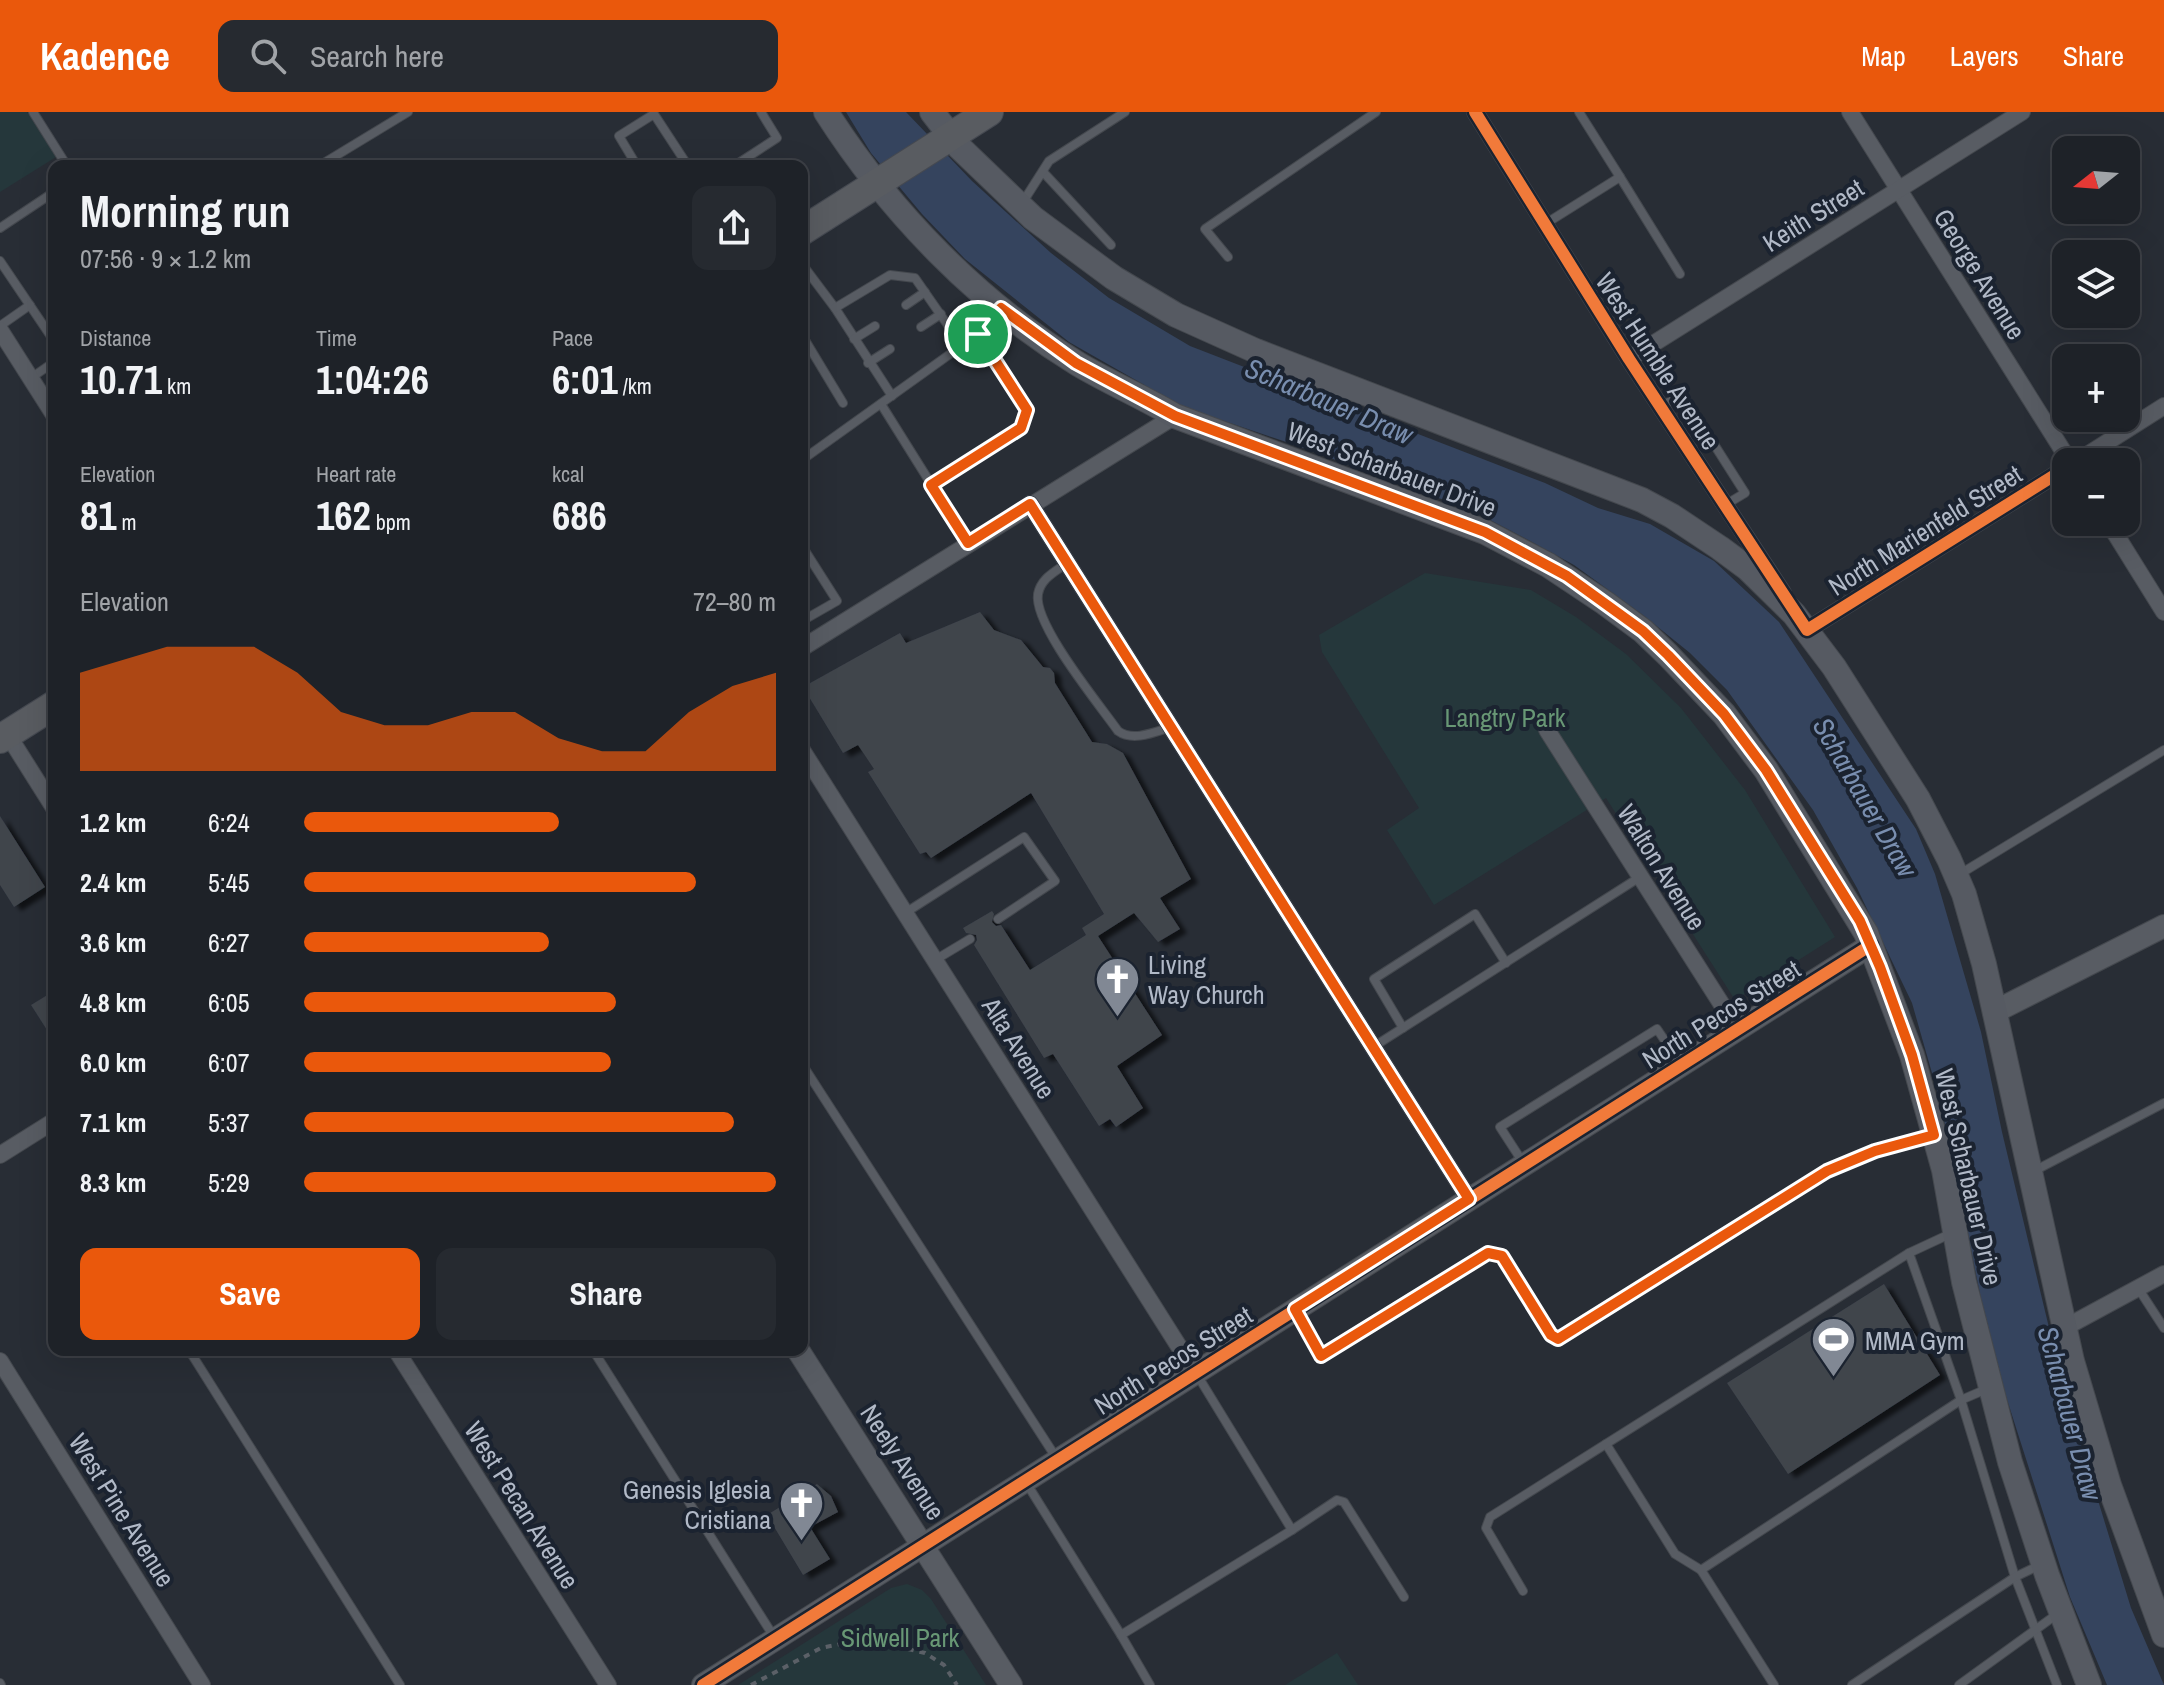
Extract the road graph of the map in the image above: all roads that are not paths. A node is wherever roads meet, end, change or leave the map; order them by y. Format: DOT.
graph roads {
  1 [pos="33,112"];
  2 [pos="408,112"];
  3 [pos="761,112"];
  4 [pos="826,112"];
  5 [pos="932,112"];
  6 [pos="989,112"];
  7 [pos="1125,112"];
  8 [pos="1376,112"];
  9 [pos="1475,112"];
  10 [pos="1579,112"];
  11 [pos="1850,112"];
  12 [pos="2022,112"];
  13 [pos="653,113"];
  14 [pos="951,136"];
  15 [pos="63,160"];
  16 [pos="329,160"];
  17 [pos="633,160"];
  18 [pos="684,160"];
  19 [pos="743,160"];
  20 [pos="1044,173"];
  21 [pos="1620,177"];
  22 [pos="877,183"];
  23 [pos="1899,190"];
  24 [pos="48,196"];
  25 [pos="1021,206"];
  26 [pos="1545,224"];
  27 [pos="808,227"];
  28 [pos="0,228"];
  29 [pos="1111,245"];
  30 [pos="1228,257"];
  31 [pos="0,261"];
  32 [pos="808,272"];
  33 [pos="1680,274"];
  34 [pos="925,292"];
  35 [pos="30,305"];
  36 [pos="906,305"];
  37 [pos="835,308"];
  38 [pos="1001,308"];
  39 [pos="941,314"];
  40 [pos="875,326"];
  41 [pos="921,327"];
  42 [pos="0,328"];
  43 [pos="48,332"];
  44 [pos="978,334"];
  45 [pos="854,339"];
  46 [pos="808,345"];
  47 [pos="963,347"];
  48 [pos="890,349"];
  49 [pos="1629,359"];
  50 [pos="868,363"];
  51 [pos="48,366"];
  52 [pos="30,378"];
  53 [pos="892,396"];
  54 [pos="843,403"];
  55 [pos="881,404"];
  56 [pos="48,406"];
  57 [pos="2164,406"];
  58 [pos="1661,407"];
  59 [pos="1175,416"];
  60 [pos="2064,448"];
  61 [pos="2096,448"];
  62 [pos="1718,452"];
  63 [pos="808,456"];
  64 [pos="1698,465"];
  65 [pos="2052,477"];
  66 [pos="931,485"];
  67 [pos="1030,504"];
  68 [pos="1725,505"];
  69 [pos="2117,536"];
  70 [pos="968,543"];
  71 [pos="808,555"];
  72 [pos="1068,563"];
  73 [pos="2164,612"];
  74 [pos="808,618"];
  75 [pos="1807,630"];
  76 [pos="808,644"];
  77 [pos="48,709"];
  78 [pos="1171,727"];
  79 [pos="1547,730"];
  80 [pos="4,737"];
  81 [pos="2164,750"];
  82 [pos="808,759"];
  83 [pos="48,799"];
  84 [pos="1640,877"];
  85 [pos="1955,877"];
  86 [pos="905,913"];
  87 [pos="998,919"];
  88 [pos="2164,926"];
  89 [pos="970,939"];
  90 [pos="1871,945"];
  91 [pos="935,960"];
  92 [pos="1506,963"];
  93 [pos="1994,1012"];
  94 [pos="1403,1028"];
  95 [pos="1738,1030"];
  96 [pos="1373,1047"];
  97 [pos="1681,1065"];
  98 [pos="808,1073"];
  99 [pos="2164,1103"];
  100 [pos="48,1129"];
  101 [pos="1934,1135"];
  102 [pos="0,1155"];
  103 [pos="1525,1165"];
  104 [pos="2031,1172"];
  105 [pos="1469,1199"];
  106 [pos="1955,1232"];
  107 [pos="1909,1253"];
  108 [pos="2164,1274"];
  109 [pos="2138,1288"];
  110 [pos="1295,1309"];
  111 [pos="2066,1327"];
  112 [pos="2164,1328"];
  113 [pos="193,1356"];
  114 [pos="400,1356"];
  115 [pos="597,1356"];
  116 [pos="802,1356"];
  117 [pos="0,1361"];
  118 [pos="1195,1372"];
  119 [pos="1990,1388"];
  120 [pos="1961,1400"];
  121 [pos="1606,1444"];
  122 [pos="1057,1459"];
  123 [pos="1025,1480"];
  124 [pos="1292,1530"];
  125 [pos="922,1545"];
  126 [pos="2043,1564"];
  127 [pos="1701,1570"];
  128 [pos="2015,1577"];
  129 [pos="1523,1591"];
  130 [pos="1404,1597"];
  131 [pos="2158,1603"];
  132 [pos="2060,1612"];
  133 [pos="2035,1629"];
  134 [pos="1121,1635"];
  135 [pos="2164,1635"];
  136 [pos="775,1638"];
  137 [pos="202,1685"];
  138 [pos="400,1685"];
  139 [pos="608,1685"];
  140 [pos="703,1685"];
  141 [pos="1011,1685"];
  142 [pos="1150,1685"];
  143 [pos="1774,1685"];
  144 [pos="1852,1685"];
  145 [pos="1959,1685"];
  146 [pos="2057,1685"];
  147 [pos="2089,1685"];
  1 -- 15 [label="lane"];
  2 -- 16 [label="lane"];
  3 -- 19 [label="lane"];
  4 -- 22 [label="main road, West Scharbauer Drive"];
  5 -- 14 [label="main road"];
  6 -- 14 [label="highway"];
  7 -- 20 [label="lane"];
  8 -- 30 [label="lane"];
  9 -- 26 [label="street, West Humble Avenue"];
  10 -- 21 [label="lane"];
  11 -- 23 [label="street, George Avenue"];
  12 -- 23 [label="street, Keith Street"];
  13 -- 17 [label="lane"];
  13 -- 18 [label="lane"];
  14 -- 22 [label="highway"];
  14 -- 25 [label="main road"];
  20 -- 25 [label="lane"];
  20 -- 29 [label="lane"];
  21 -- 26 [label="lane"];
  21 -- 33 [label="lane"];
  22 -- 27 [label="highway"];
  22 -- 38 [label="main road, West Scharbauer Drive"];
  23 -- 49 [label="street, Keith Street"];
  23 -- 60 [label="street, George Avenue"];
  24 -- 28 [label="lane"];
  25 -- 75 [label="main road"];
  26 -- 49 [label="street, West Humble Avenue"];
  31 -- 35 [label="lane"];
  32 -- 37 [label="lane"];
  34 -- 36 [label="lane"];
  34 -- 37 [label="lane"];
  34 -- 39 [label="lane"];
  35 -- 42 [label="lane"];
  35 -- 43 [label="lane"];
  37 -- 45 [label="lane"];
  38 -- 44 [label="lane"];
  38 -- 59 [label="main road, West Scharbauer Drive"];
  39 -- 41 [label="lane"];
  39 -- 47 [label="lane"];
  40 -- 45 [label="lane"];
  42 -- 52 [label="street"];
  44 -- 47 [label="lane"];
  44 -- 66 [label="lane"];
  45 -- 50 [label="lane"];
  46 -- 54 [label="lane"];
  47 -- 53 [label="lane"];
  48 -- 50 [label="lane"];
  49 -- 58 [label="street, West Humble Avenue"];
  50 -- 53 [label="lane"];
  51 -- 52 [label="lane"];
  52 -- 56 [label="street"];
  53 -- 55 [label="lane"];
  55 -- 63 [label="lane"];
  55 -- 66 [label="lane"];
  57 -- 61 [label="street"];
  58 -- 62 [label="lane"];
  58 -- 64 [label="street, West Humble Avenue"];
  59 -- 67 [label="street"];
  59 -- 90 [label="main road, West Scharbauer Drive"];
  62 -- 64 [label="lane"];
  62 -- 68 [label="lane"];
  64 -- 68 [label="street, West Humble Avenue"];
  65 -- 75 [label="street, North Marienfeld Street"];
  66 -- 70 [label="lane"];
  67 -- 70 [label="street"];
  67 -- 72 [label="street"];
  68 -- 75 [label="street, West Humble Avenue"];
  69 -- 73 [label="street"];
  70 -- 76 [label="street"];
  71 -- 74 [label="lane"];
  72 -- 78 [label="street"];
  72 -- 78 [label="lane"];
  75 -- 85 [label="main road"];
  77 -- 80 [label="highway"];
  78 -- 96 [label="street"];
  79 -- 84 [label="street, Walton Avenue"];
  80 -- 83 [label="street"];
  81 -- 85 [label="lane"];
  82 -- 86 [label="street, Alta Avenue"];
  84 -- 92 [label="lane"];
  84 -- 95 [label="street, Walton Avenue"];
  85 -- 93 [label="main road"];
  86 -- 87 [label="lane"];
  86 -- 91 [label="street, Alta Avenue"];
  88 -- 93 [label="street"];
  89 -- 91 [label="lane"];
  90 -- 95 [label="street, North Pecos Street"];
  90 -- 101 [label="main road, West Scharbauer Drive"];
  91 -- 118 [label="street, Alta Avenue"];
  92 -- 94 [label="lane"];
  92 -- 94 [label="lane"];
  93 -- 104 [label="main road"];
  94 -- 96 [label="lane"];
  95 -- 97 [label="street, North Pecos Street"];
  96 -- 105 [label="street"];
  97 -- 103 [label="street, North Pecos Street"];
  97 -- 103 [label="lane"];
  98 -- 122 [label="lane"];
  99 -- 104 [label="lane"];
  100 -- 102 [label="street"];
  101 -- 106 [label="main road, West Scharbauer Drive"];
  101 -- 110 [label="lane"];
  103 -- 105 [label="street, North Pecos Street"];
  104 -- 111 [label="main road"];
  105 -- 110 [label="street, North Pecos Street"];
  106 -- 107 [label="lane"];
  106 -- 119 [label="main road, West Scharbauer Drive"];
  107 -- 120 [label="lane"];
  107 -- 121 [label="lane"];
  108 -- 109 [label="street"];
  109 -- 111 [label="street"];
  109 -- 112 [label="lane"];
  110 -- 118 [label="street, North Pecos Street"];
  111 -- 131 [label="main road"];
  113 -- 138 [label="lane"];
  114 -- 139 [label="street, West Pecan Avenue"];
  115 -- 136 [label="lane"];
  116 -- 125 [label="street, Neely Avenue"];
  117 -- 137 [label="street, West Pine Avenue"];
  118 -- 122 [label="street, North Pecos Street"];
  118 -- 124 [label="lane"];
  119 -- 120 [label="lane"];
  119 -- 126 [label="main road, West Scharbauer Drive"];
  120 -- 127 [label="lane"];
  120 -- 128 [label="lane"];
  121 -- 127 [label="lane"];
  121 -- 129 [label="lane"];
  122 -- 123 [label="street, North Pecos Street"];
  123 -- 125 [label="street, North Pecos Street"];
  123 -- 134 [label="lane"];
  124 -- 130 [label="lane"];
  124 -- 134 [label="lane"];
  125 -- 136 [label="street, North Pecos Street"];
  125 -- 141 [label="street, Neely Avenue"];
  126 -- 128 [label="lane"];
  126 -- 132 [label="main road, West Scharbauer Drive"];
  127 -- 143 [label="lane"];
  128 -- 133 [label="lane"];
  128 -- 144 [label="lane"];
  131 -- 135 [label="main road"];
  132 -- 133 [label="lane"];
  132 -- 147 [label="main road, West Scharbauer Drive"];
  133 -- 145 [label="lane"];
  133 -- 146 [label="lane"];
  134 -- 142 [label="lane"];
  136 -- 140 [label="street, North Pecos Street"];
}
